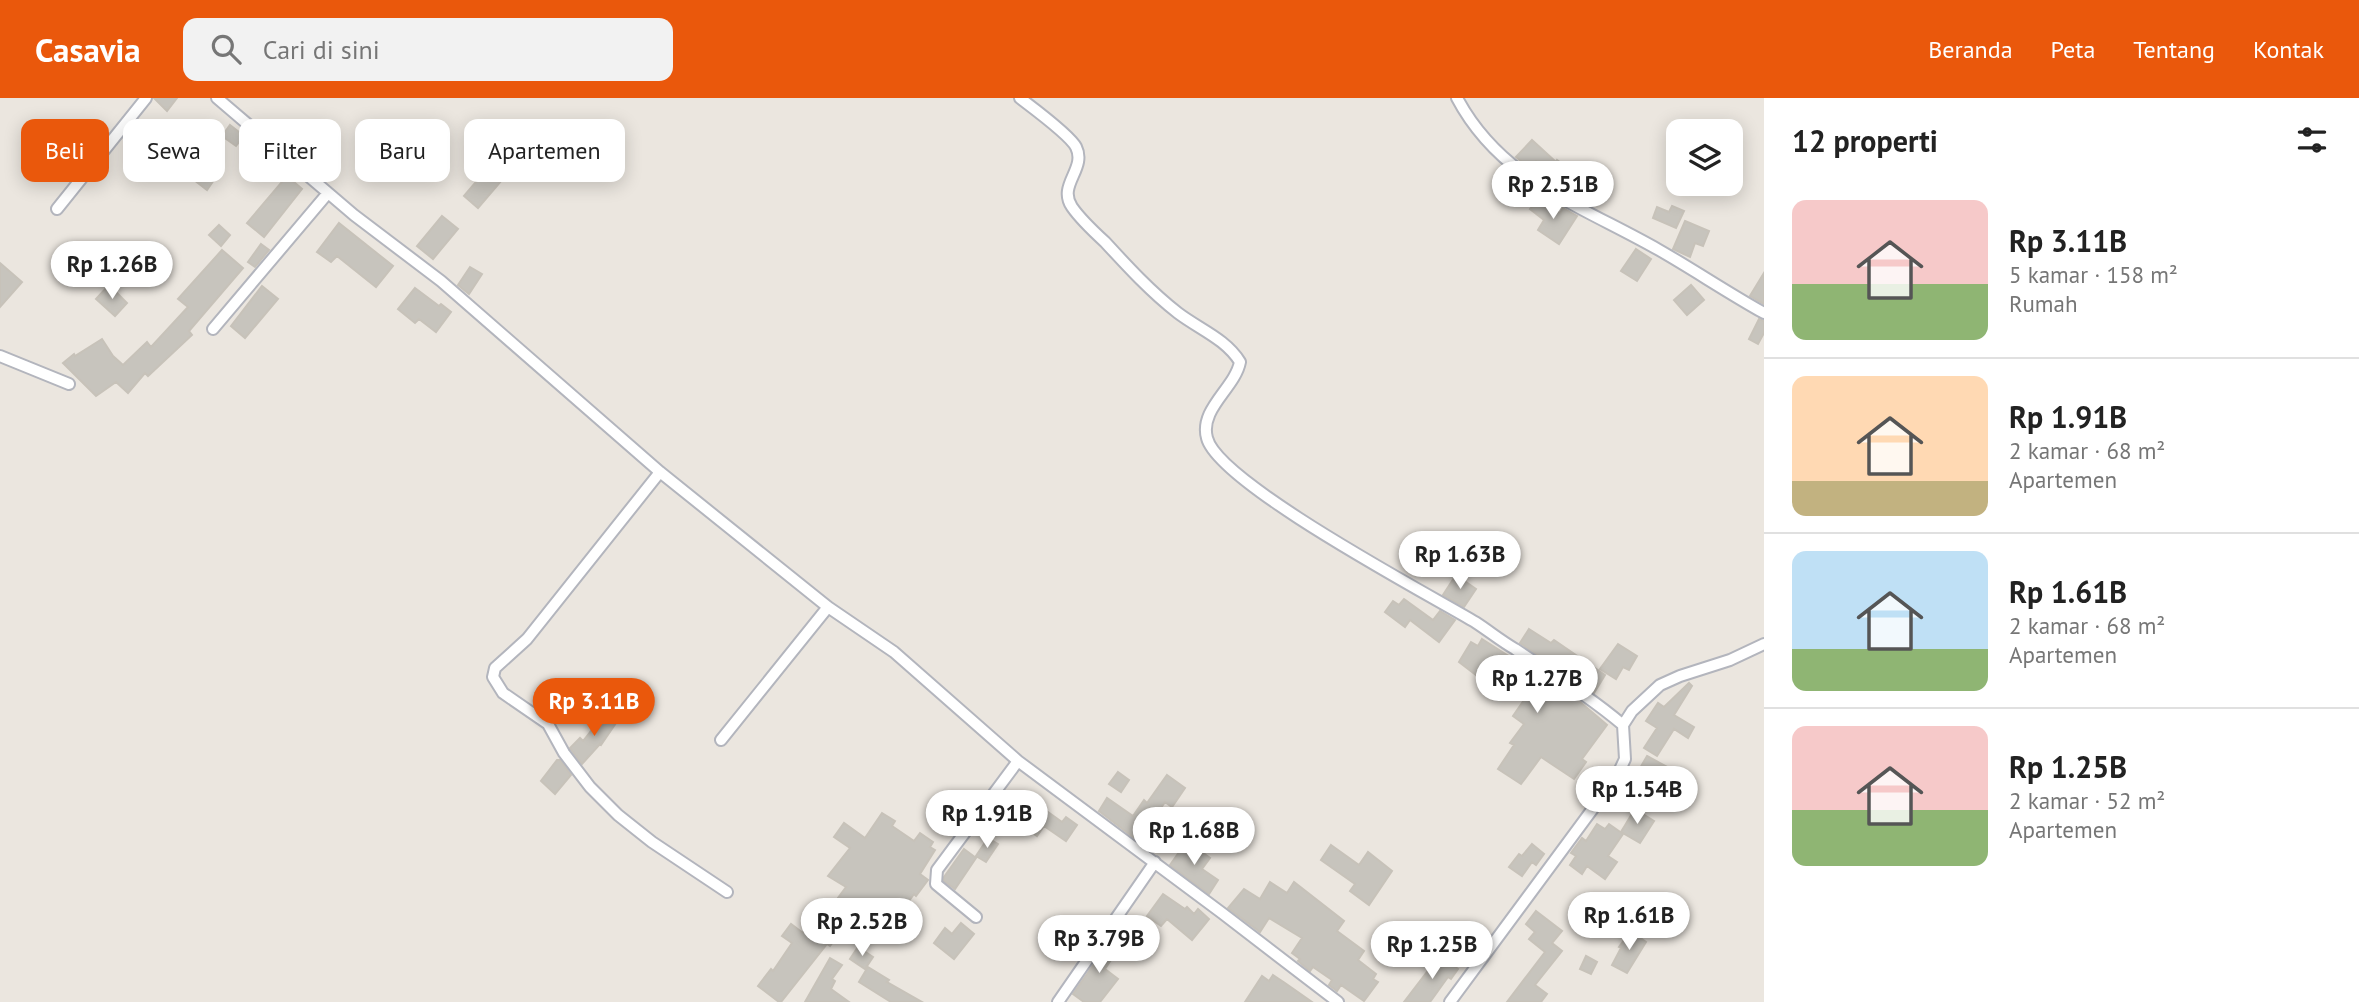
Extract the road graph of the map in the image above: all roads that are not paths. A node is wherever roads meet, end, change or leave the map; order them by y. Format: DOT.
graph roads {
  1 [pos="146,98"];
  2 [pos="217,98"];
  3 [pos="1020,98"];
  4 [pos="1457,98"];
  5 [pos="328,193"];
  6 [pos="57,209"];
  7 [pos="1764,313"];
  8 [pos="213,329"];
  9 [pos="0,356"];
  10 [pos="69,384"];
  11 [pos="660,472"];
  12 [pos="828,607"];
  13 [pos="1764,644"];
  14 [pos="1623,725"];
  15 [pos="722,740"];
  16 [pos="1018,761"];
  17 [pos="1155,862"];
  18 [pos="727,892"];
  19 [pos="976,917"];
  20 [pos="1058,1002"];
  21 [pos="1338,1002"];
  22 [pos="1450,1002"];
  1 -- 6 [label="street"];
  2 -- 5 [label="street"];
  3 -- 14 [label="street"];
  4 -- 7 [label="street"];
  5 -- 8 [label="street"];
  5 -- 11 [label="street"];
  9 -- 10 [label="street"];
  11 -- 12 [label="street"];
  11 -- 18 [label="street"];
  12 -- 15 [label="street"];
  12 -- 16 [label="street"];
  13 -- 14 [label="street"];
  14 -- 22 [label="street"];
  16 -- 17 [label="street"];
  16 -- 19 [label="street"];
  17 -- 20 [label="street"];
  17 -- 21 [label="street"];
}
